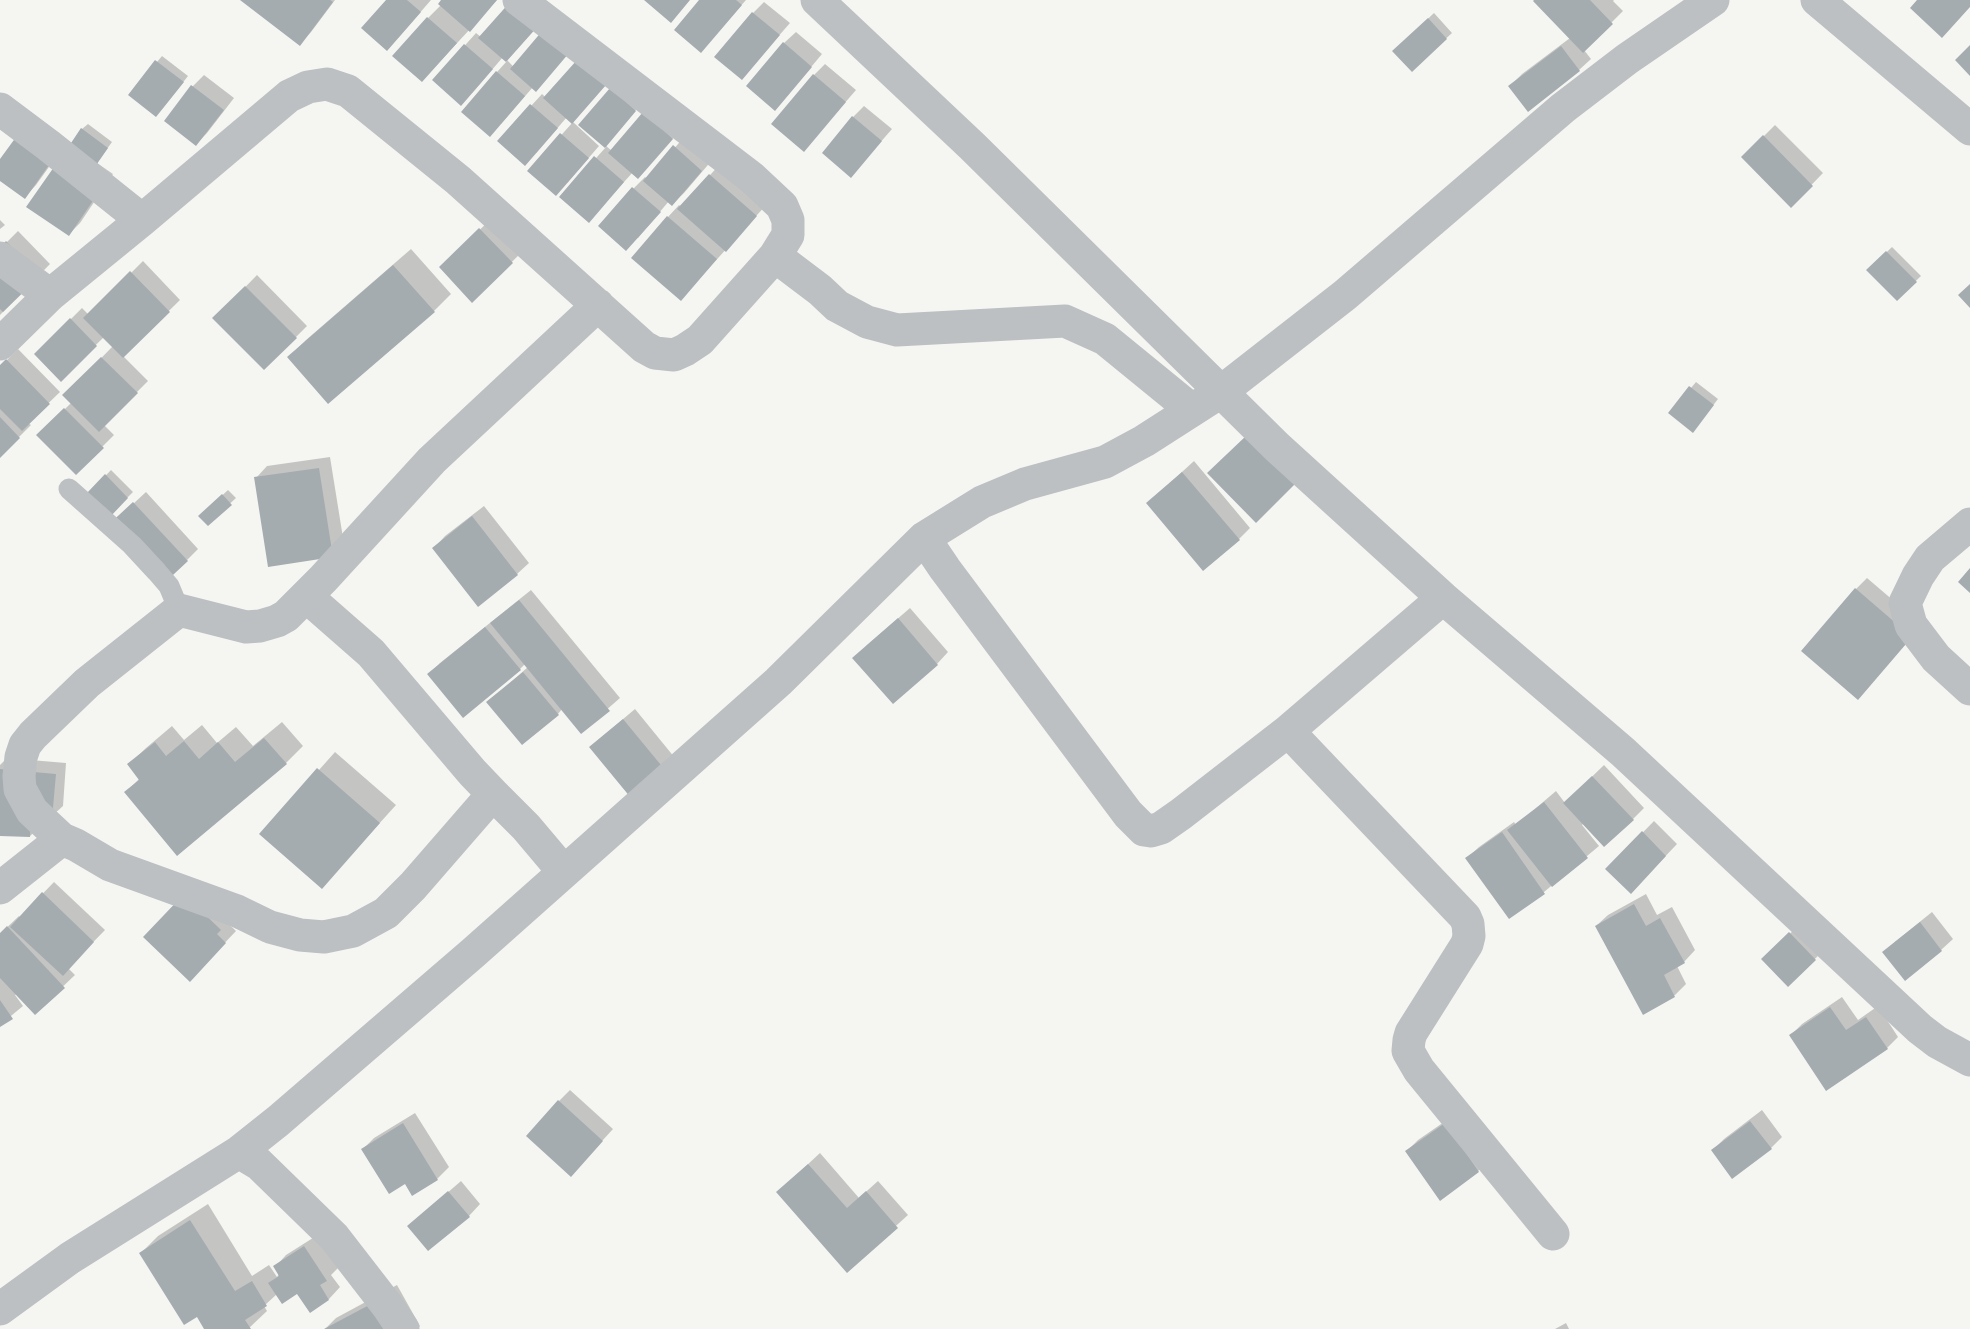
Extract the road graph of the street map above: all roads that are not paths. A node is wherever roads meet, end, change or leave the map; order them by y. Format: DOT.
graph roads {
  1 [pos="519,0"];
  2 [pos="817,0"];
  3 [pos="1713,0"];
  4 [pos="1818,0"];
  5 [pos="0,109"];
  6 [pos="1970,129"];
  7 [pos="142,220"];
  8 [pos="776,256"];
  9 [pos="0,258"];
  10 [pos="50,295"];
  11 [pos="598,305"];
  12 [pos="0,344"];
  13 [pos="1222,391"];
  14 [pos="1192,410"];
  15 [pos="69,489"];
  16 [pos="1970,524"];
  17 [pos="924,538"];
  18 [pos="306,596"];
  19 [pos="1443,598"];
  20 [pos="179,610"];
  21 [pos="1970,689"];
  22 [pos="1288,732"];
  23 [pos="493,794"];
  24 [pos="62,839"];
  25 [pos="564,872"];
  26 [pos="0,888"];
  27 [pos="1970,1060"];
  28 [pos="239,1152"];
  29 [pos="1553,1234"];
  30 [pos="0,1309"];
  31 [pos="403,1329"];
  1 -- 8 [label="street"];
  2 -- 13 [label="street"];
  3 -- 13 [label="street"];
  4 -- 6 [label="street"];
  5 -- 7 [label="street"];
  7 -- 10 [label="street"];
  7 -- 11 [label="street"];
  8 -- 11 [label="street"];
  8 -- 14 [label="street"];
  9 -- 10 [label="street"];
  10 -- 12 [label="street"];
  11 -- 18 [label="street"];
  13 -- 14 [label="street"];
  13 -- 19 [label="street"];
  14 -- 17 [label="street"];
  15 -- 20 [label="lane"];
  16 -- 21 [label="street"];
  17 -- 22 [label="street"];
  17 -- 25 [label="street"];
  18 -- 20 [label="street"];
  18 -- 23 [label="street"];
  19 -- 22 [label="street"];
  19 -- 27 [label="street"];
  20 -- 24 [label="street"];
  22 -- 29 [label="street"];
  23 -- 24 [label="street"];
  23 -- 25 [label="street"];
  24 -- 26 [label="street"];
  25 -- 28 [label="street"];
  28 -- 30 [label="street"];
  28 -- 31 [label="street"];
}
